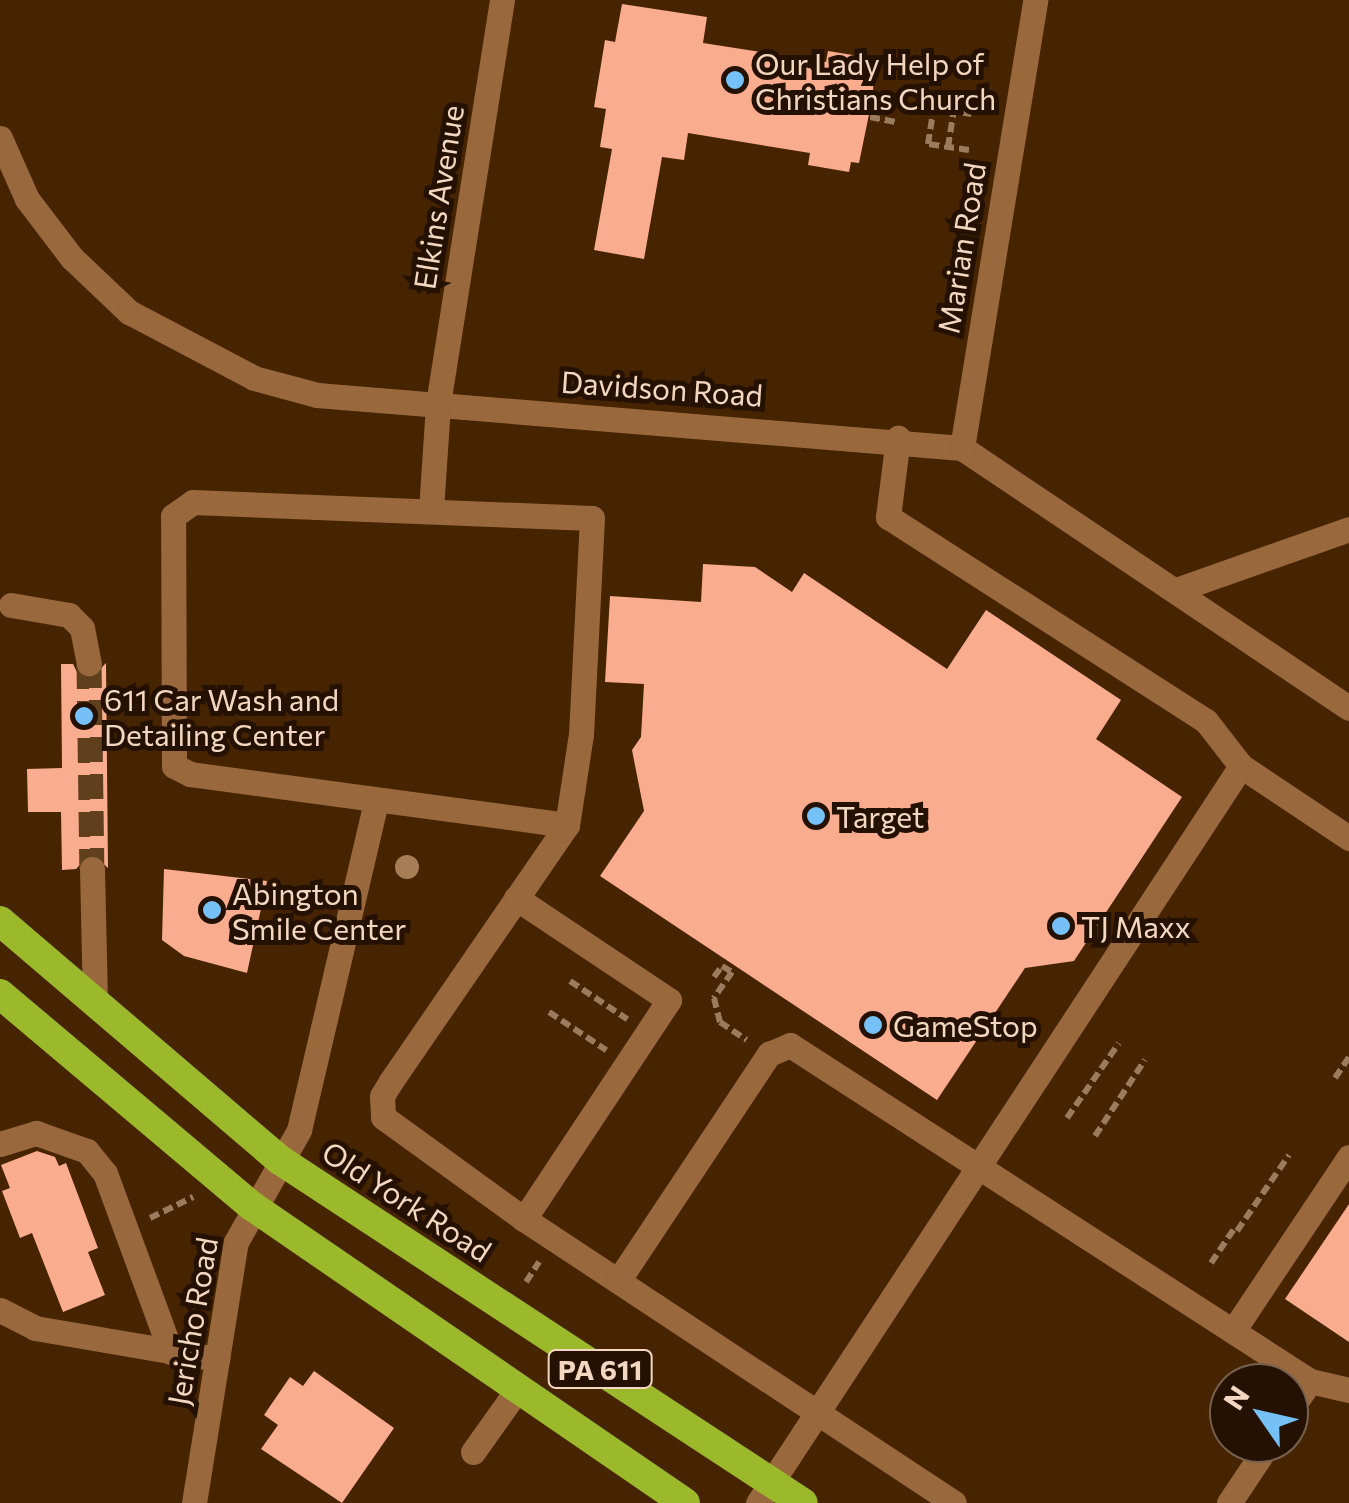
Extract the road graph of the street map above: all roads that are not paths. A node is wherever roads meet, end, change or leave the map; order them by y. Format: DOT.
graph roads {
  1 [pos="502,0"];
  2 [pos="1034,0"];
  3 [pos="0,138"];
  4 [pos="438,404"];
  5 [pos="898,438"];
  6 [pos="962,448"];
  7 [pos="431,510"];
  8 [pos="1349,529"];
  9 [pos="1176,590"];
  10 [pos="11,605"];
  11 [pos="88,663"];
  12 [pos="1349,708"];
  13 [pos="1241,766"];
  14 [pos="376,801"];
  15 [pos="566,825"];
  16 [pos="1349,838"];
  17 [pos="92,869"];
  18 [pos="516,898"];
  19 [pos="0,921"];
  20 [pos="0,994"];
  21 [pos="95,1005"];
  22 [pos="0,1144"];
  23 [pos="1349,1157"];
  24 [pos="280,1160"];
  25 [pos="976,1167"];
  26 [pos="252,1206"];
  27 [pos="524,1219"];
  28 [pos="618,1280"];
  29 [pos="0,1310"];
  30 [pos="1232,1332"];
  31 [pos="171,1352"];
  32 [pos="217,1359"];
  33 [pos="1310,1381"];
  34 [pos="517,1390"];
  35 [pos="1349,1390"];
  36 [pos="817,1414"];
  37 [pos="472,1452"];
  38 [pos="1256,1463"];
  39 [pos="765,1492"];
  40 [pos="194,1503"];
  41 [pos="685,1503"];
  42 [pos="803,1503"];
  43 [pos="954,1503"];
  44 [pos="1230,1503"];
  1 -- 4 [label="street, Elkins Avenue"];
  2 -- 6 [label="street, Marian Road"];
  3 -- 4 [label="street, Davidson Road"];
  4 -- 5 [label="street, Davidson Road"];
  4 -- 7 [label="street, Elkins Avenue"];
  5 -- 6 [label="street, Davidson Road"];
  5 -- 13 [label="street"];
  6 -- 9 [label="street, Davidson Road"];
  7 -- 14 [label="street"];
  7 -- 15 [label="street"];
  8 -- 9 [label="street"];
  9 -- 12 [label="street, Davidson Road"];
  10 -- 11 [label="street"];
  13 -- 16 [label="street"];
  13 -- 25 [label="street"];
  14 -- 15 [label="street"];
  14 -- 24 [label="street, Jericho Road"];
  15 -- 18 [label="street"];
  17 -- 21 [label="street"];
  18 -- 27 [label="street"];
  18 -- 27 [label="street"];
  19 -- 21 [label="highway, Old York Road / PA 611"];
  20 -- 26 [label="highway, PA 611"];
  21 -- 24 [label="highway, Old York Road / PA 611"];
  22 -- 31 [label="street"];
  23 -- 30 [label="street"];
  24 -- 26 [label="street, Jericho Road"];
  24 -- 39 [label="highway, Old York Road / PA 611"];
  25 -- 28 [label="street"];
  25 -- 30 [label="street"];
  25 -- 36 [label="street"];
  26 -- 32 [label="street, Jericho Road"];
  26 -- 34 [label="highway, PA 611"];
  27 -- 28 [label="street"];
  28 -- 36 [label="street"];
  29 -- 31 [label="street"];
  30 -- 33 [label="street"];
  31 -- 32 [label="street"];
  32 -- 40 [label="street, Jericho Road"];
  33 -- 35 [label="street"];
  34 -- 37 [label="street"];
  34 -- 41 [label="highway, PA 611"];
  36 -- 39 [label="street"];
  36 -- 43 [label="street"];
  38 -- 44 [label="street"];
  39 -- 42 [label="highway, Old York Road / PA 611"];
}
